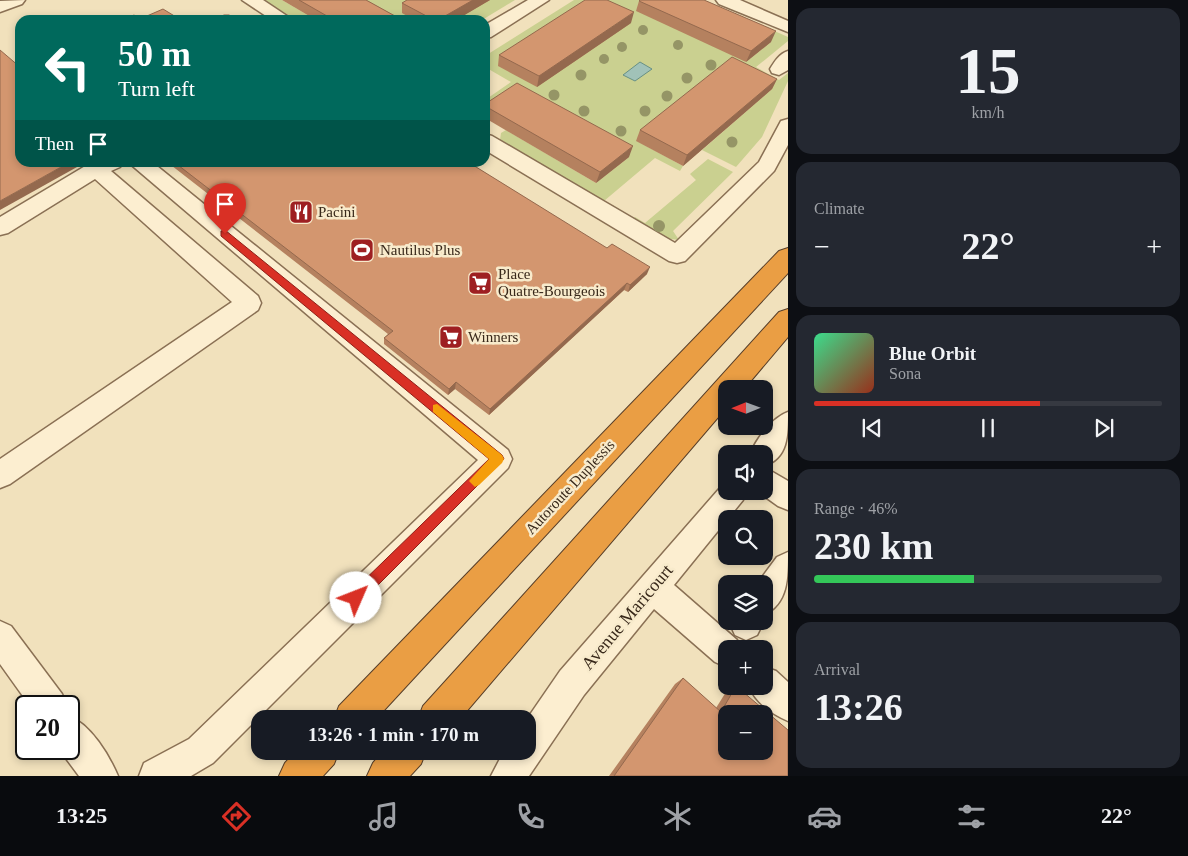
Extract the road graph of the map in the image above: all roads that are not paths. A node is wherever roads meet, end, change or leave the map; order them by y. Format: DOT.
graph roads {
  1 [pos="16,0"];
  2 [pos="251,0"];
  3 [pos="540,0"];
  4 [pos="725,0"];
  5 [pos="0,7"];
  6 [pos="788,9"];
  7 [pos="749,10"];
  8 [pos="276,15"];
  9 [pos="788,27"];
  10 [pos="490,30"];
  11 [pos="788,125"];
  12 [pos="490,144"];
  13 [pos="102,167"];
  14 [pos="105,167"];
  15 [pos="144,167"];
  16 [pos="0,227"];
  17 [pos="788,257"];
  18 [pos="788,319"];
  19 [pos="734,380"];
  20 [pos="718,398"];
  21 [pos="788,424"];
  22 [pos="771,445"];
  23 [pos="0,475"];
  24 [pos="773,486"];
  25 [pos="788,497"];
  26 [pos="725,500"];
  27 [pos="788,568"];
  28 [pos="653,586"];
  29 [pos="773,588"];
  30 [pos="0,637"];
  31 [pos="718,643"];
  32 [pos="773,691"];
  33 [pos="42,695"];
  34 [pos="788,704"];
  35 [pos="360,710"];
  36 [pos="444,710"];
  37 [pos="536,735"];
  38 [pos="80,748"];
  39 [pos="313,760"];
  40 [pos="400,760"];
  41 [pos="519,760"];
  42 [pos="100,776"];
  43 [pos="157,776"];
  44 [pos="298,776"];
  45 [pos="386,776"];
  46 [pos="509,776"];
  1 -- 5 [label="street"];
  2 -- 8 [label="street"];
  3 -- 10 [label="street"];
  4 -- 7 [label="street"];
  6 -- 7 [label="street"];
  7 -- 9 [label="street"];
  11 -- 12 [label="street"];
  13 -- 16 [label="street"];
  14 -- 23 [label="lane"];
  15 -- 43 [label="street"];
  17 -- 35 [label="highway, Autoroute Duplessis"];
  18 -- 19 [label="highway"];
  20 -- 36 [label="highway"];
  21 -- 22 [label="street"];
  24 -- 25 [label="street"];
  26 -- 28 [label="street, Avenue Maricourt"];
  27 -- 29 [label="street"];
  28 -- 31 [label="street"];
  28 -- 37 [label="street, Avenue Maricourt"];
  30 -- 33 [label="street"];
  32 -- 34 [label="street"];
  38 -- 42 [label="street"];
  39 -- 44 [label="highway"];
  40 -- 45 [label="highway"];
  41 -- 46 [label="street"];
}
